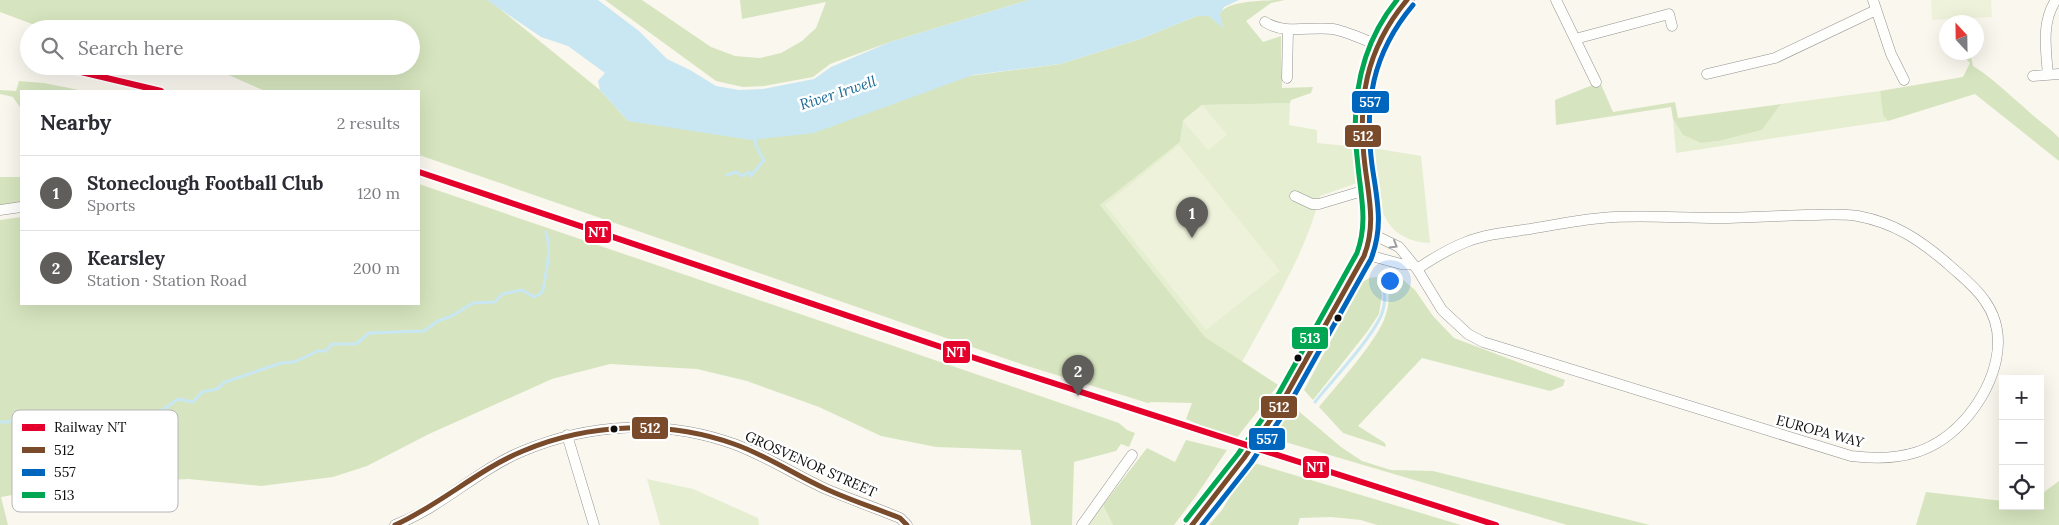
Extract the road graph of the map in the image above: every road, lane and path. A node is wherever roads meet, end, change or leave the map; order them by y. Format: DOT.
graph roads {
  1 [pos="1407,0"];
  2 [pos="1556,0"];
  3 [pos="2056,0"];
  4 [pos="1874,5"];
  5 [pos="1264,22"];
  6 [pos="1672,26"];
  7 [pos="1288,30"];
  8 [pos="1575,39"];
  9 [pos="1377,45"];
  10 [pos="1707,73"];
  11 [pos="2054,75"];
  12 [pos="2033,76"];
  13 [pos="1287,78"];
  14 [pos="1904,80"];
  15 [pos="1596,82"];
  16 [pos="1369,189"];
  17 [pos="1295,196"];
  18 [pos="20,207"];
  19 [pos="0,210"];
  20 [pos="1370,233"];
  21 [pos="1364,254"];
  22 [pos="1414,266"];
  23 [pos="567,436"];
  24 [pos="1132,455"];
  25 [pos="395,525"];
  26 [pos="594,525"];
  27 [pos="907,525"];
  28 [pos="1082,525"];
  29 [pos="1192,525"];
  1 -- 9 [label="main road"];
  2 -- 8 [label="street"];
  3 -- 11 [label="street"];
  4 -- 10 [label="street"];
  4 -- 14 [label="street"];
  5 -- 7 [label="street"];
  6 -- 8 [label="street"];
  7 -- 9 [label="street"];
  7 -- 13 [label="street"];
  8 -- 15 [label="street"];
  9 -- 16 [label="main road"];
  11 -- 12 [label="street"];
  16 -- 17 [label="street"];
  16 -- 20 [label="main road"];
  18 -- 19 [label="street"];
  20 -- 21 [label="main road"];
  20 -- 22 [label="street, EUROPA WAY, one-way"];
  21 -- 22 [label="street"];
  21 -- 29 [label="main road"];
  22 -- 22 [label="street, EUROPA WAY"];
  23 -- 25 [label="street, GROSVENOR STREET"];
  23 -- 26 [label="street"];
  23 -- 27 [label="street, GROSVENOR STREET"];
  24 -- 28 [label="street"];
}
